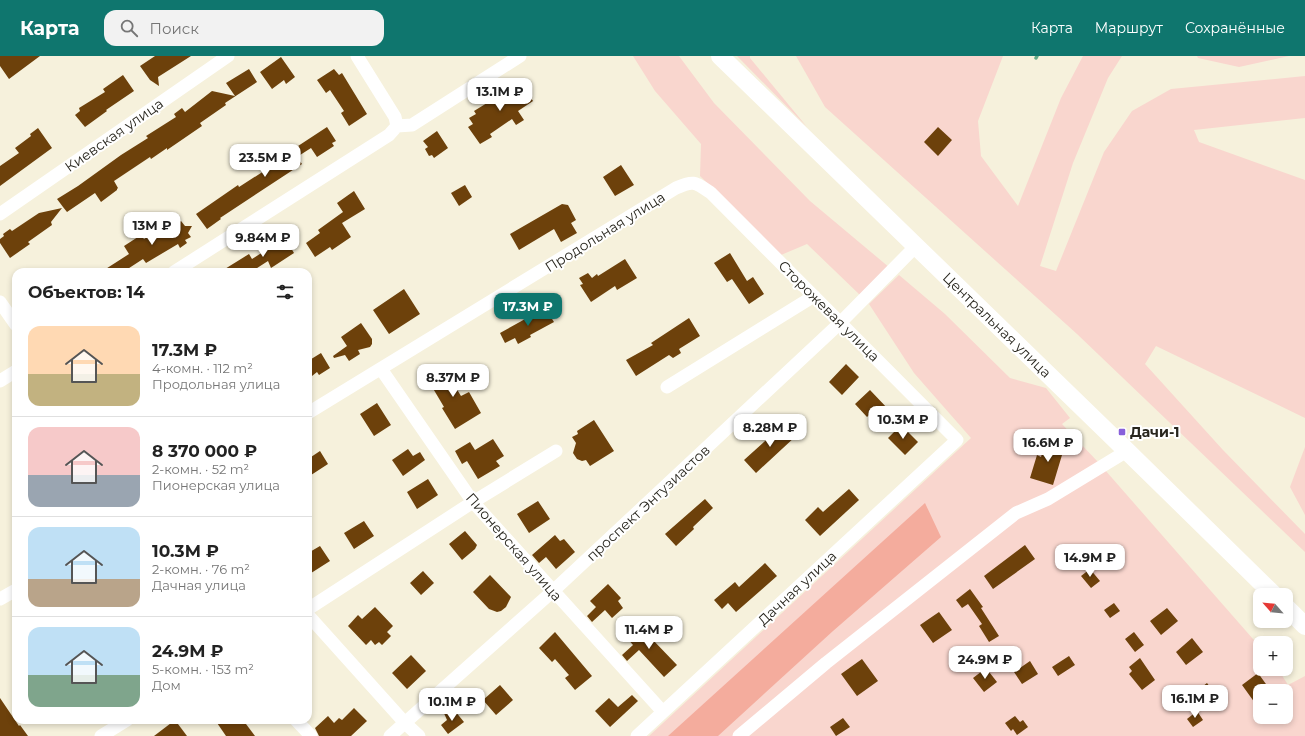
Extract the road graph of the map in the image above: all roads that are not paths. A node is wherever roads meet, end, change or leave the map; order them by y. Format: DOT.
graph roads {
  1 [pos="228,56"];
  2 [pos="356,56"];
  3 [pos="520,56"];
  4 [pos="720,56"];
  5 [pos="397,126"];
  6 [pos="699,184"];
  7 [pos="0,214"];
  8 [pos="916,246"];
  9 [pos="180,268"];
  10 [pos="814,296"];
  11 [pos="0,302"];
  12 [pos="12,319"];
  13 [pos="840,323"];
  14 [pos="381,369"];
  15 [pos="12,374"];
  16 [pos="0,381"];
  17 [pos="667,387"];
  18 [pos="312,411"];
  19 [pos="957,440"];
  20 [pos="556,451"];
  21 [pos="1127,451"];
  22 [pos="473,502"];
  23 [pos="1267,588"];
  24 [pos="553,591"];
  25 [pos="12,592"];
  26 [pos="0,599"];
  27 [pos="312,606"];
  28 [pos="1293,614"];
  29 [pos="312,620"];
  30 [pos="1305,626"];
  31 [pos="663,712"];
  32 [pos="404,723"];
  33 [pos="120,724"];
  34 [pos="300,724"];
  35 [pos="101,736"];
  36 [pos="311,736"];
  37 [pos="390,736"];
  38 [pos="419,736"];
  39 [pos="638,736"];
  40 [pos="739,736"];
  1 -- 7 [label="street, Киевская улица"];
  2 -- 5 [label="street"];
  3 -- 5 [label="street"];
  4 -- 8 [label="street, Центральная улица"];
  5 -- 9 [label="street"];
  6 -- 10 [label="street, Сторожевая улица"];
  6 -- 14 [label="street, Продольная улица"];
  8 -- 13 [label="street, проспект Энтузиастов"];
  8 -- 21 [label="street, Центральная улица"];
  10 -- 13 [label="street, Сторожевая улица"];
  10 -- 17 [label="street"];
  11 -- 12 [label="street"];
  13 -- 19 [label="street, Сторожевая улица"];
  13 -- 24 [label="street, проспект Энтузиастов"];
  14 -- 18 [label="street, Продольная улица"];
  14 -- 22 [label="street, Пионерская улица"];
  15 -- 16 [label="street"];
  19 -- 31 [label="street, Дачная улица"];
  20 -- 22 [label="street"];
  21 -- 23 [label="street, Центральная улица"];
  21 -- 40 [label="street"];
  22 -- 24 [label="street, Пионерская улица"];
  22 -- 27 [label="street"];
  24 -- 31 [label="street, Пионерская улица"];
  24 -- 32 [label="street, проспект Энтузиастов"];
  25 -- 26 [label="street"];
  28 -- 30 [label="street"];
  29 -- 32 [label="street"];
  31 -- 39 [label="street, Дачная улица"];
  32 -- 37 [label="street, проспект Энтузиастов"];
  32 -- 38 [label="street"];
  33 -- 35 [label="street"];
  34 -- 36 [label="street"];
}
